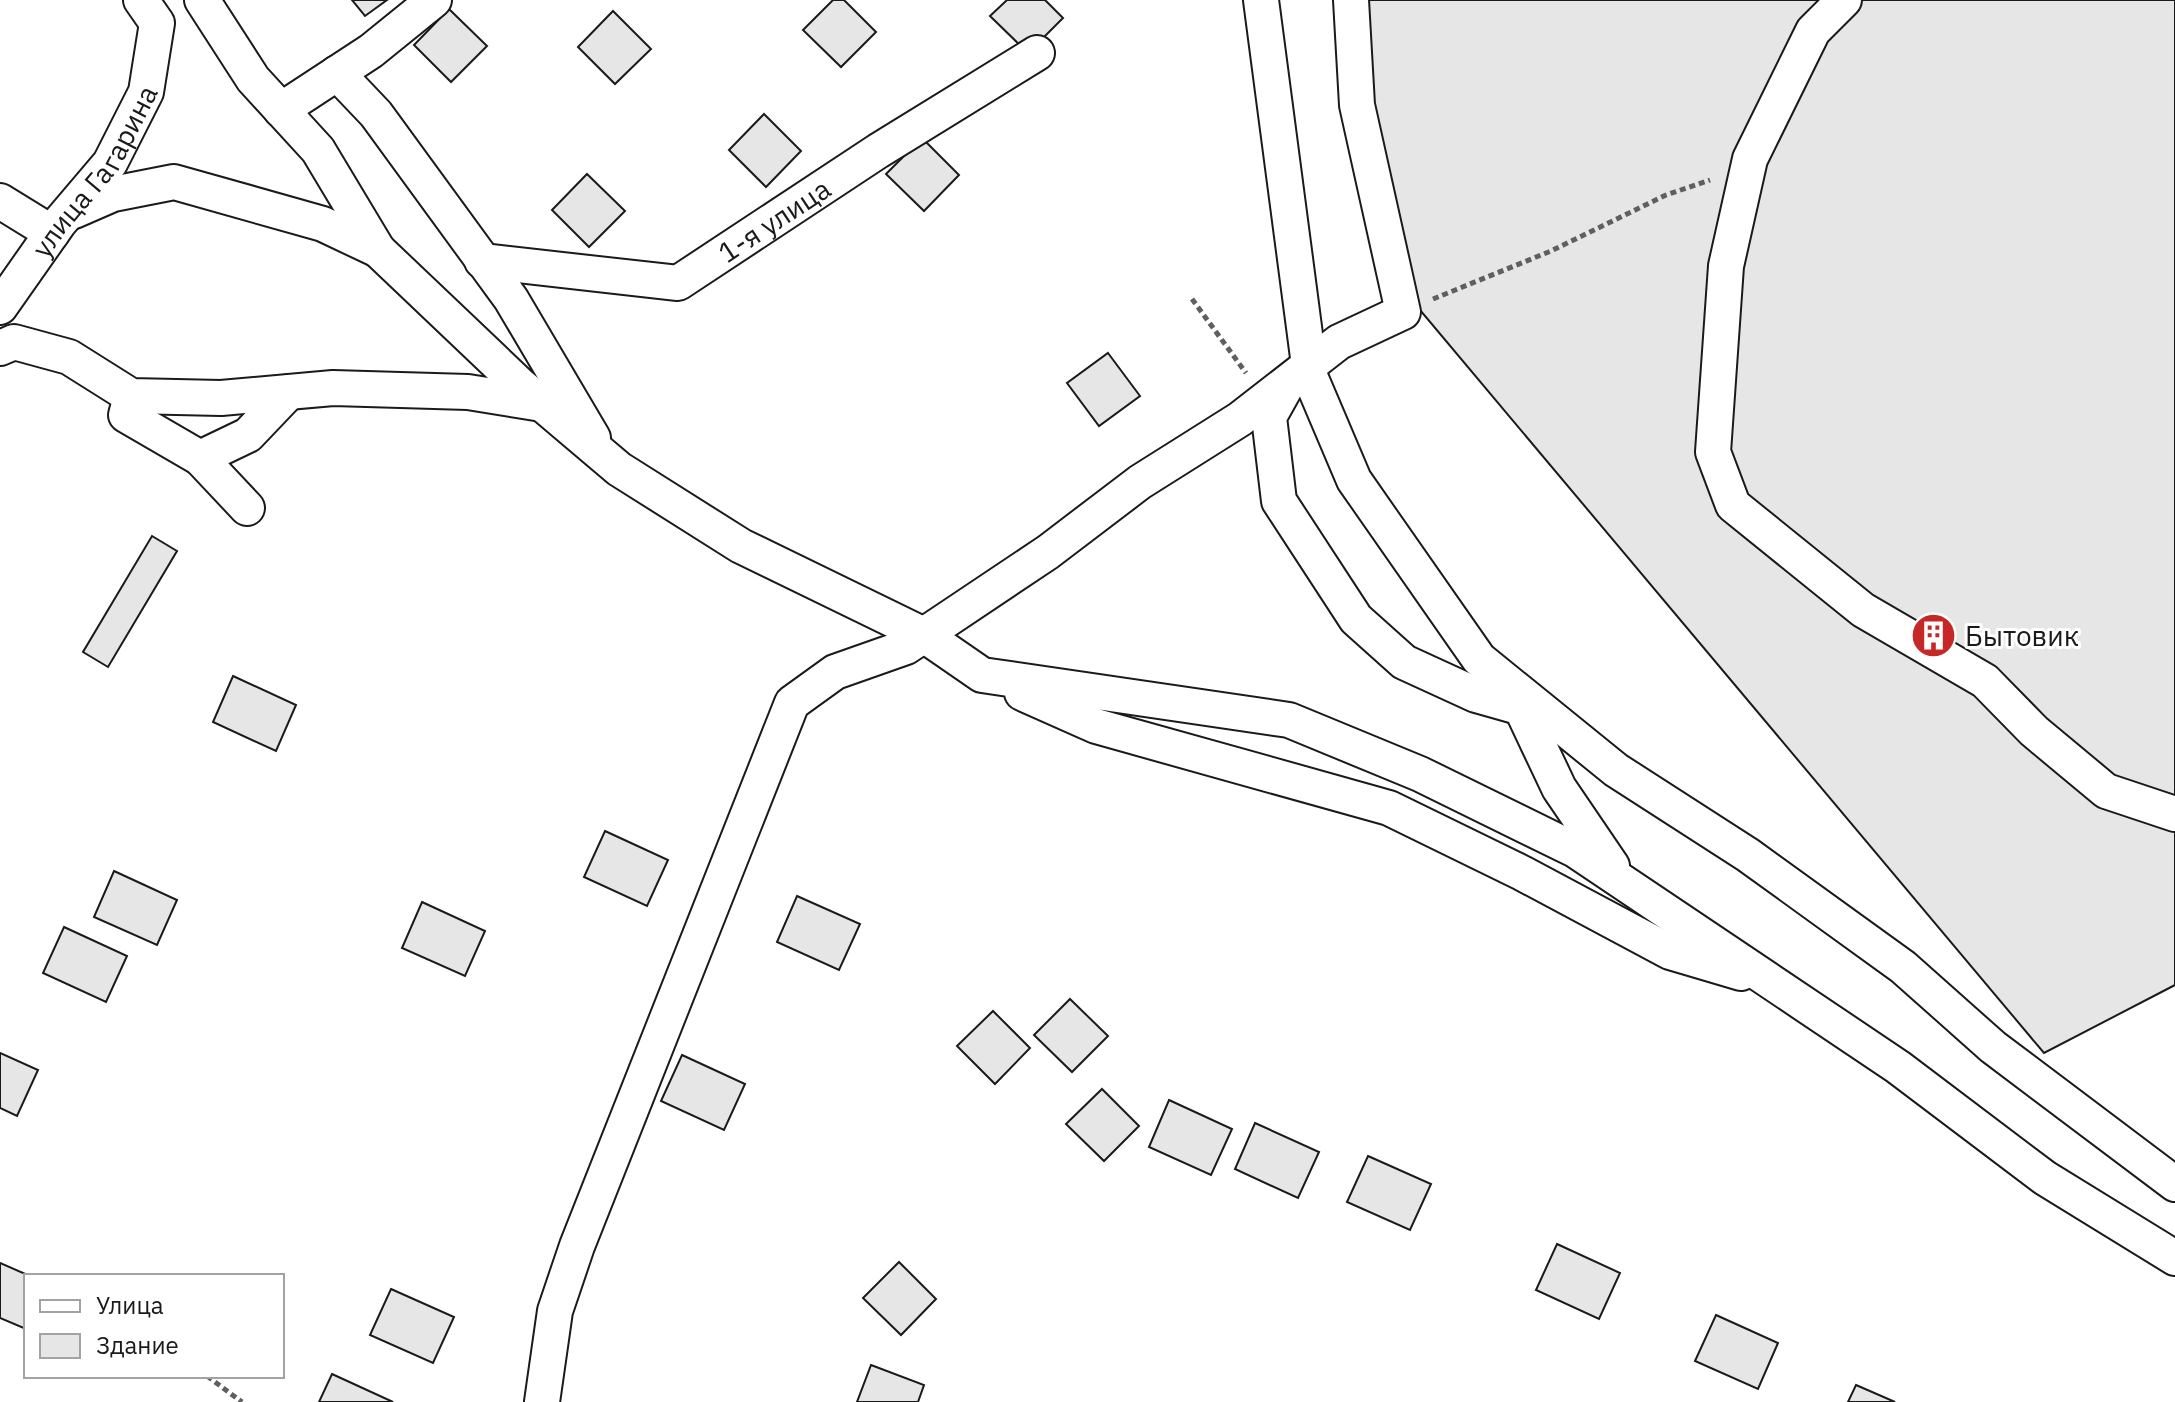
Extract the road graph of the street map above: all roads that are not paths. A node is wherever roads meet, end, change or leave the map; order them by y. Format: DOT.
graph roads {
  1 [pos="202,0"];
  2 [pos="434,0"];
  3 [pos="1261,0"];
  4 [pos="1351,0"];
  5 [pos="1844,0"];
  6 [pos="149,12"];
  7 [pos="1037,53"];
  8 [pos="337,73"];
  9 [pos="281,110"];
  10 [pos="0,201"];
  11 [pos="59,224"];
  12 [pos="378,250"];
  13 [pos="482,261"];
  14 [pos="0,307"];
  15 [pos="0,348"];
  16 [pos="1293,378"];
  17 [pos="289,392"];
  18 [pos="131,396"];
  19 [pos="542,404"];
  20 [pos="603,456"];
  21 [pos="200,458"];
  22 [pos="247,508"];
  23 [pos="924,635"];
  24 [pos="982,675"];
  25 [pos="1515,695"];
  26 [pos="2175,814"];
  27 [pos="1624,882"];
  28 [pos="1770,981"];
  29 [pos="2175,1184"];
  30 [pos="2175,1258"];
  31 [pos="542,1402"];
  1 -- 9 [label="street"];
  2 -- 8 [label="street"];
  3 -- 16 [label="street"];
  4 -- 16 [label="street"];
  5 -- 26 [label="street"];
  6 -- 11 [label="street, улица Гагарина"];
  7 -- 13 [label="street, 1-я улица"];
  8 -- 9 [label="street"];
  8 -- 13 [label="street"];
  9 -- 12 [label="street"];
  10 -- 11 [label="street"];
  11 -- 12 [label="street"];
  11 -- 14 [label="street, улица Гагарина"];
  12 -- 19 [label="street"];
  13 -- 20 [label="street"];
  15 -- 18 [label="street"];
  16 -- 23 [label="street"];
  16 -- 25 [label="street"];
  16 -- 25 [label="street"];
  17 -- 18 [label="street"];
  17 -- 19 [label="street"];
  17 -- 21 [label="street"];
  18 -- 21 [label="street"];
  19 -- 20 [label="street"];
  20 -- 23 [label="street"];
  21 -- 22 [label="street"];
  23 -- 24 [label="street"];
  23 -- 31 [label="street"];
  24 -- 27 [label="street"];
  24 -- 28 [label="street"];
  25 -- 27 [label="street"];
  25 -- 29 [label="street"];
  27 -- 28 [label="street"];
  28 -- 30 [label="street"];
}
